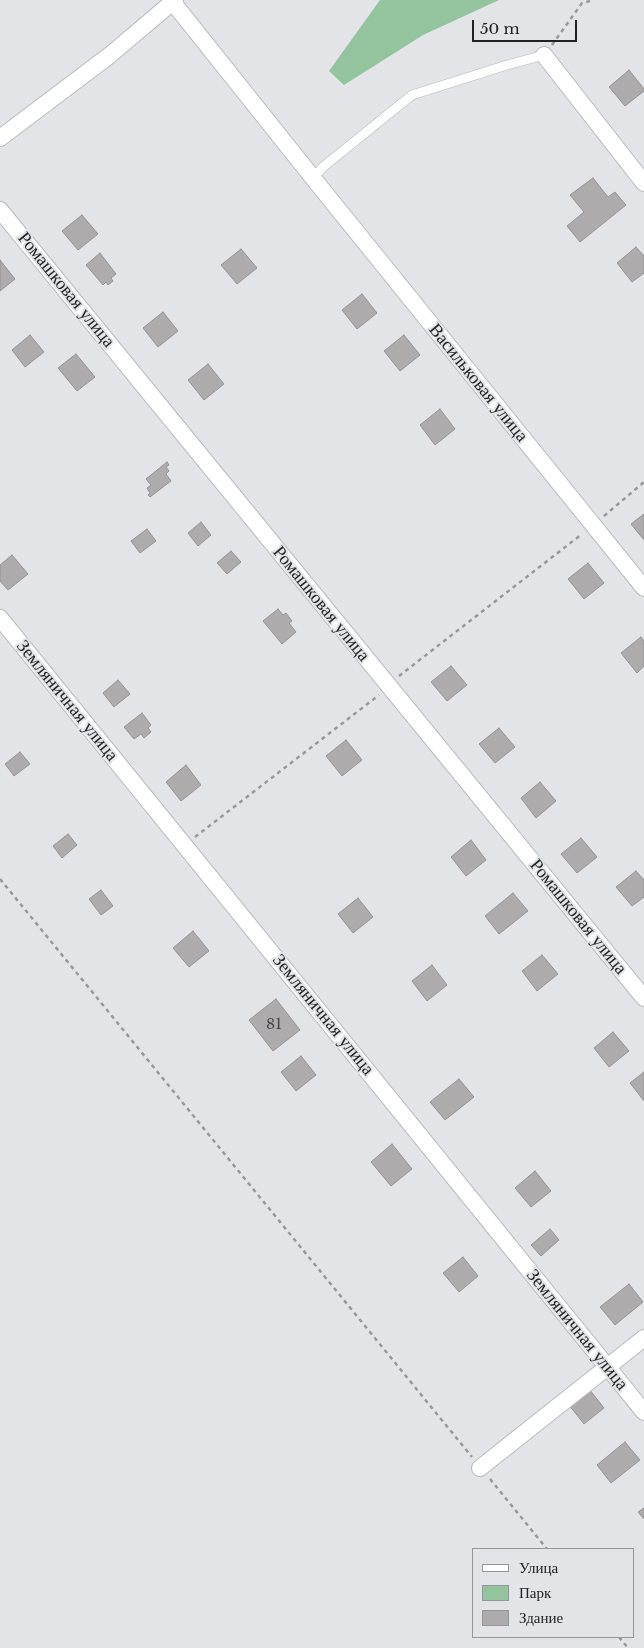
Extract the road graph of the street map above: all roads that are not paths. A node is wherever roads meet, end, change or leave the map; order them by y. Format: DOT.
graph roads {
  1 [pos="173,1"];
  2 [pos="544,55"];
  3 [pos="0,138"];
  4 [pos="313,178"];
  5 [pos="644,183"];
  6 [pos="0,210"];
  7 [pos="644,588"];
  8 [pos="0,618"];
  9 [pos="644,998"];
  10 [pos="644,1338"];
  11 [pos="607,1367"];
  12 [pos="644,1412"];
  13 [pos="480,1468"];
  1 -- 3 [label="street"];
  1 -- 4 [label="street, Васильковая улица"];
  2 -- 4 [label="lane"];
  2 -- 5 [label="street"];
  4 -- 7 [label="street, Васильковая улица"];
  6 -- 9 [label="street, Ромашковая улица"];
  8 -- 11 [label="street, Земляничная улица"];
  10 -- 11 [label="street"];
  11 -- 12 [label="street, Земляничная улица"];
  11 -- 13 [label="street"];
}
